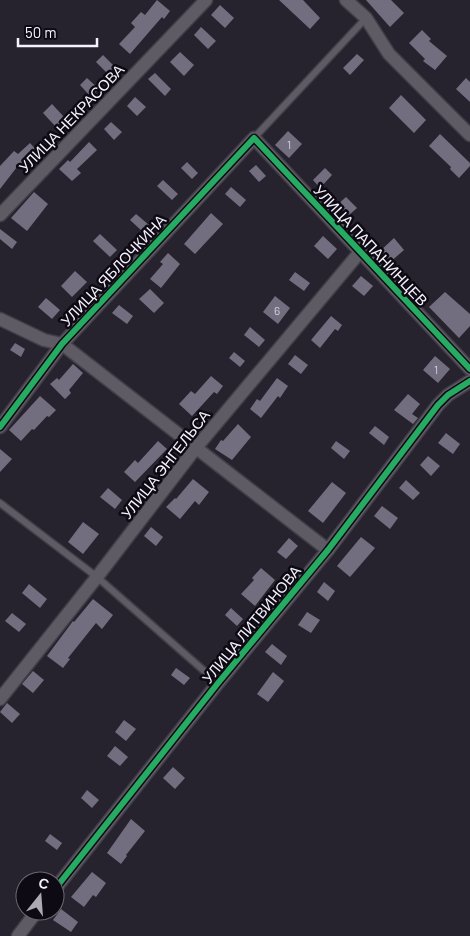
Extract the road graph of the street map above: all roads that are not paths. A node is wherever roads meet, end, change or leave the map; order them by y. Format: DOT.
graph roads {
  1 [pos="206,0"];
  2 [pos="346,0"];
  3 [pos="366,18"];
  4 [pos="470,135"];
  5 [pos="254,138"];
  6 [pos="0,216"];
  7 [pos="360,252"];
  8 [pos="0,319"];
  9 [pos="62,344"];
  10 [pos="470,369"];
  11 [pos="470,381"];
  12 [pos="0,427"];
  13 [pos="195,449"];
  14 [pos="0,503"];
  15 [pos="328,550"];
  16 [pos="97,577"];
  17 [pos="218,683"];
  18 [pos="0,699"];
  19 [pos="65,876"];
  20 [pos="30,921"];
  21 [pos="18,936"];
  1 -- 6 [label="street, УЛИЦА НЕКРАСОВА"];
  2 -- 3 [label="street"];
  3 -- 4 [label="street"];
  3 -- 5 [label="lane"];
  5 -- 7 [label="street, УЛИЦА ПАПАНИНЦЕВ"];
  5 -- 9 [label="street, УЛИЦА ЯБЛОЧКИНА"];
  7 -- 10 [label="street, УЛИЦА ПАПАНИНЦЕВ"];
  7 -- 13 [label="street, УЛИЦА ЭНГЕЛЬСА"];
  8 -- 9 [label="street"];
  9 -- 12 [label="street, УЛИЦА ЯБЛОЧКИНА"];
  9 -- 13 [label="street"];
  11 -- 15 [label="street, УЛИЦА ЛИТВИНОВА"];
  13 -- 15 [label="street"];
  13 -- 16 [label="street, УЛИЦА ЭНГЕЛЬСА"];
  14 -- 16 [label="lane"];
  15 -- 17 [label="street, УЛИЦА ЛИТВИНОВА"];
  16 -- 17 [label="lane"];
  16 -- 18 [label="street, УЛИЦА ЭНГЕЛЬСА"];
  17 -- 19 [label="street, УЛИЦА ЛИТВИНОВА"];
  20 -- 21 [label="street"];
}
